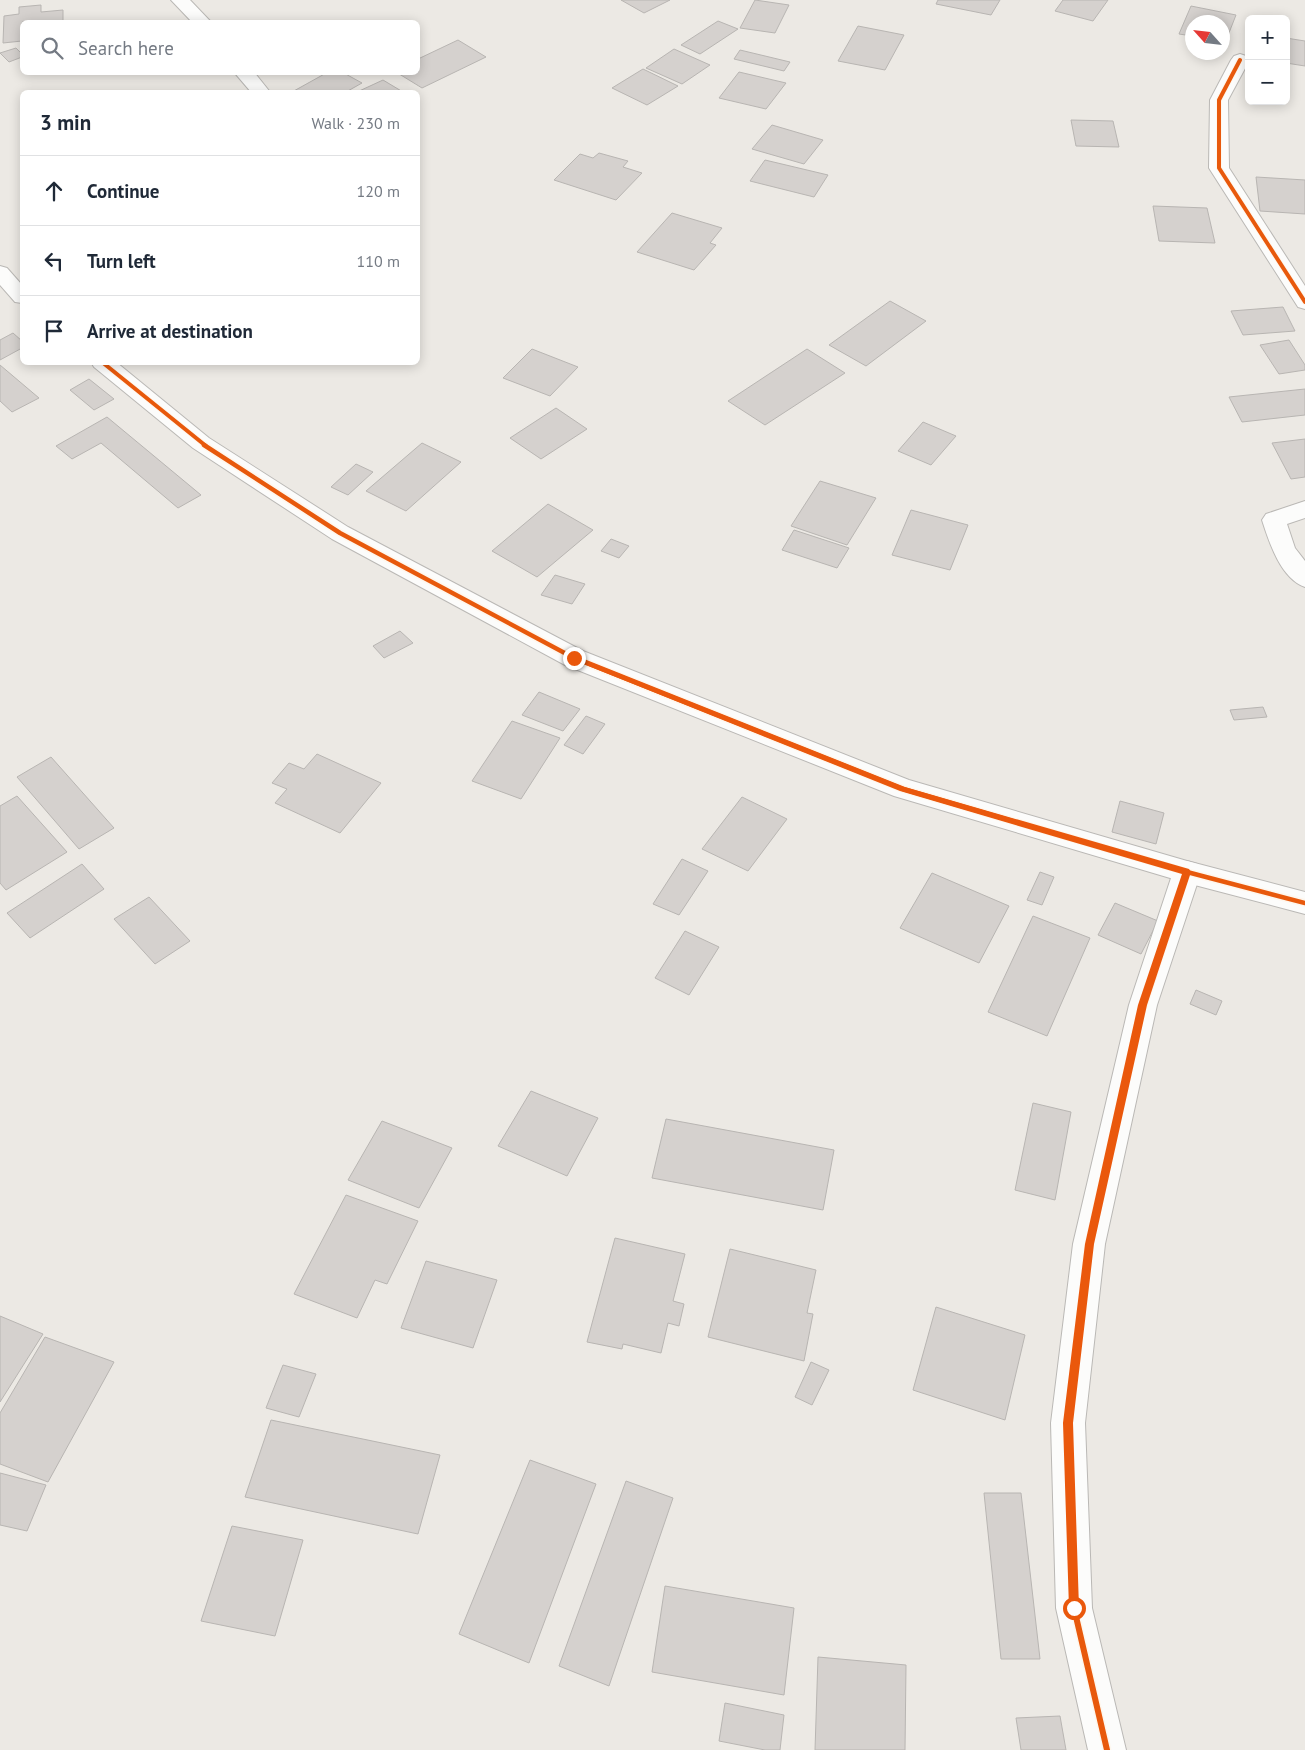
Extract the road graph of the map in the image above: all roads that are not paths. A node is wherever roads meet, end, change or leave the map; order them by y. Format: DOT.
graph roads {
  1 [pos="180,0"];
  2 [pos="200,20"];
  3 [pos="1240,60"];
  4 [pos="246,75"];
  5 [pos="260,90"];
  6 [pos="0,272"];
  7 [pos="20,293"];
  8 [pos="1305,302"];
  9 [pos="106,365"];
  10 [pos="1305,509"];
  11 [pos="1305,578"];
  12 [pos="1187,872"];
  13 [pos="1305,903"];
  14 [pos="1107,1750"];
  1 -- 2 [label="street"];
  3 -- 8 [label="street"];
  4 -- 5 [label="street"];
  6 -- 7 [label="street"];
  9 -- 12 [label="street"];
  10 -- 11 [label="street"];
  12 -- 13 [label="street"];
  12 -- 14 [label="street"];
}
